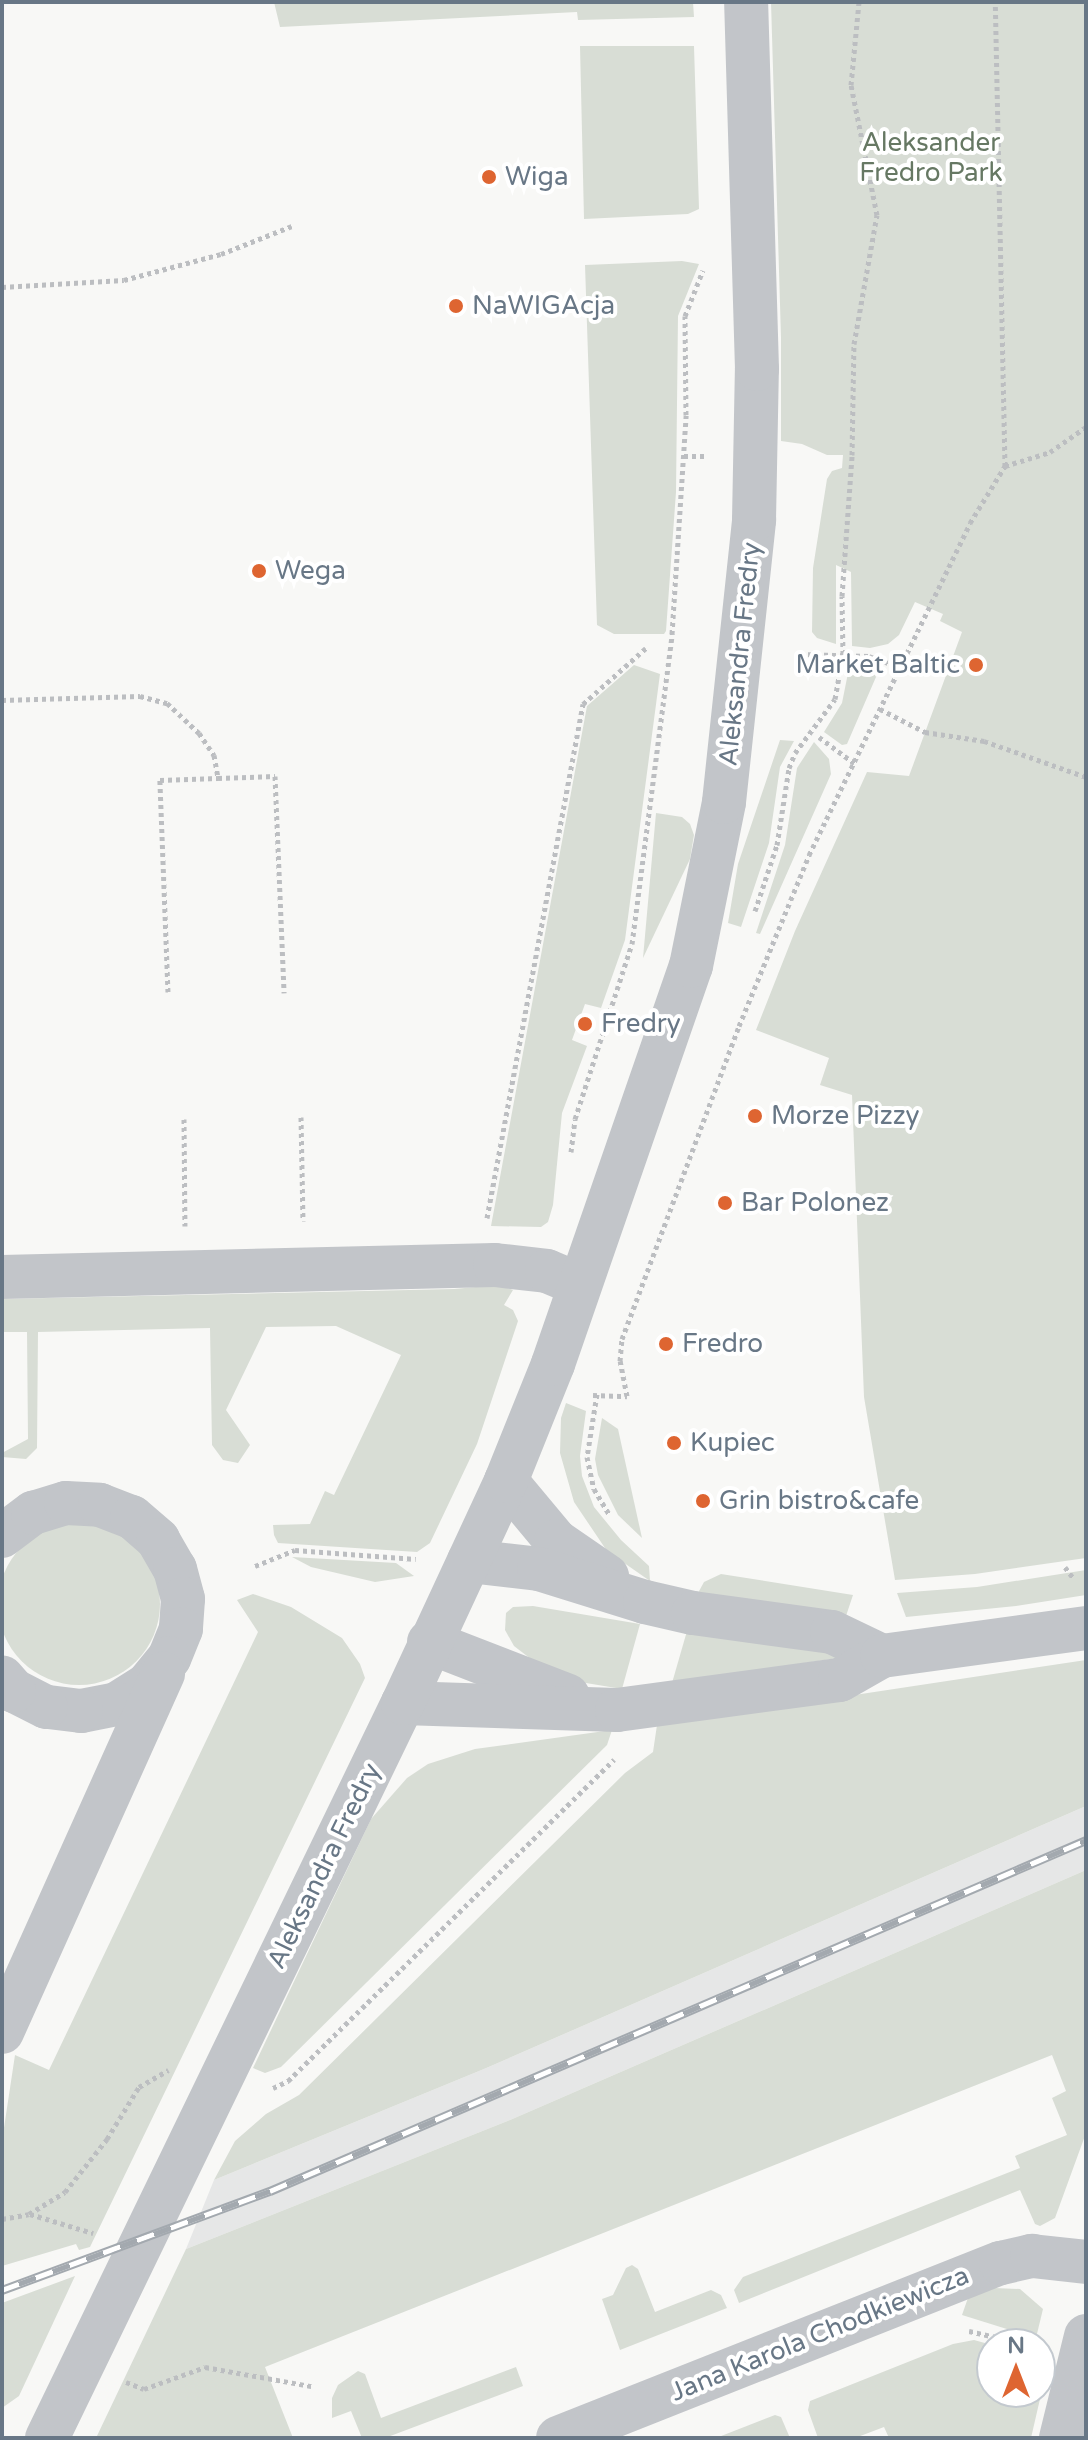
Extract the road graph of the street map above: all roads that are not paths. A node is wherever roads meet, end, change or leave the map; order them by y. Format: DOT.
graph roads {
  1 [pos="746,2"];
  2 [pos="2,1277"];
  3 [pos="578,1284"];
  4 [pos="506,1481"];
  5 [pos="3,1532"];
  6 [pos="449,1560"];
  7 [pos="645,1602"];
  8 [pos="1086,1628"];
  9 [pos="429,1642"];
  10 [pos="882,1656"];
  11 [pos="169,1658"];
  12 [pos="2,1677"];
  13 [pos="403,1703"];
  14 [pos="617,1710"];
  15 [pos="2,2032"];
  16 [pos="1086,2262"];
  17 [pos="1086,2336"];
  18 [pos="47,2438"];
  19 [pos="558,2438"];
  20 [pos="1061,2438"];
  1 -- 3 [label="street, Aleksandra Fredry"];
  2 -- 3 [label="street"];
  3 -- 4 [label="street, Aleksandra Fredry"];
  4 -- 6 [label="street, Aleksandra Fredry"];
  4 -- 7 [label="street"];
  5 -- 11 [label="street"];
  6 -- 7 [label="street"];
  6 -- 9 [label="street, Aleksandra Fredry"];
  7 -- 10 [label="street"];
  8 -- 10 [label="street"];
  9 -- 13 [label="street, Aleksandra Fredry"];
  9 -- 14 [label="street"];
  10 -- 14 [label="street"];
  11 -- 12 [label="street"];
  11 -- 15 [label="street"];
  13 -- 14 [label="street"];
  13 -- 18 [label="street, Aleksandra Fredry"];
  16 -- 19 [label="street, Jana Karola Chodkiewicza"];
  17 -- 20 [label="street"];
}
